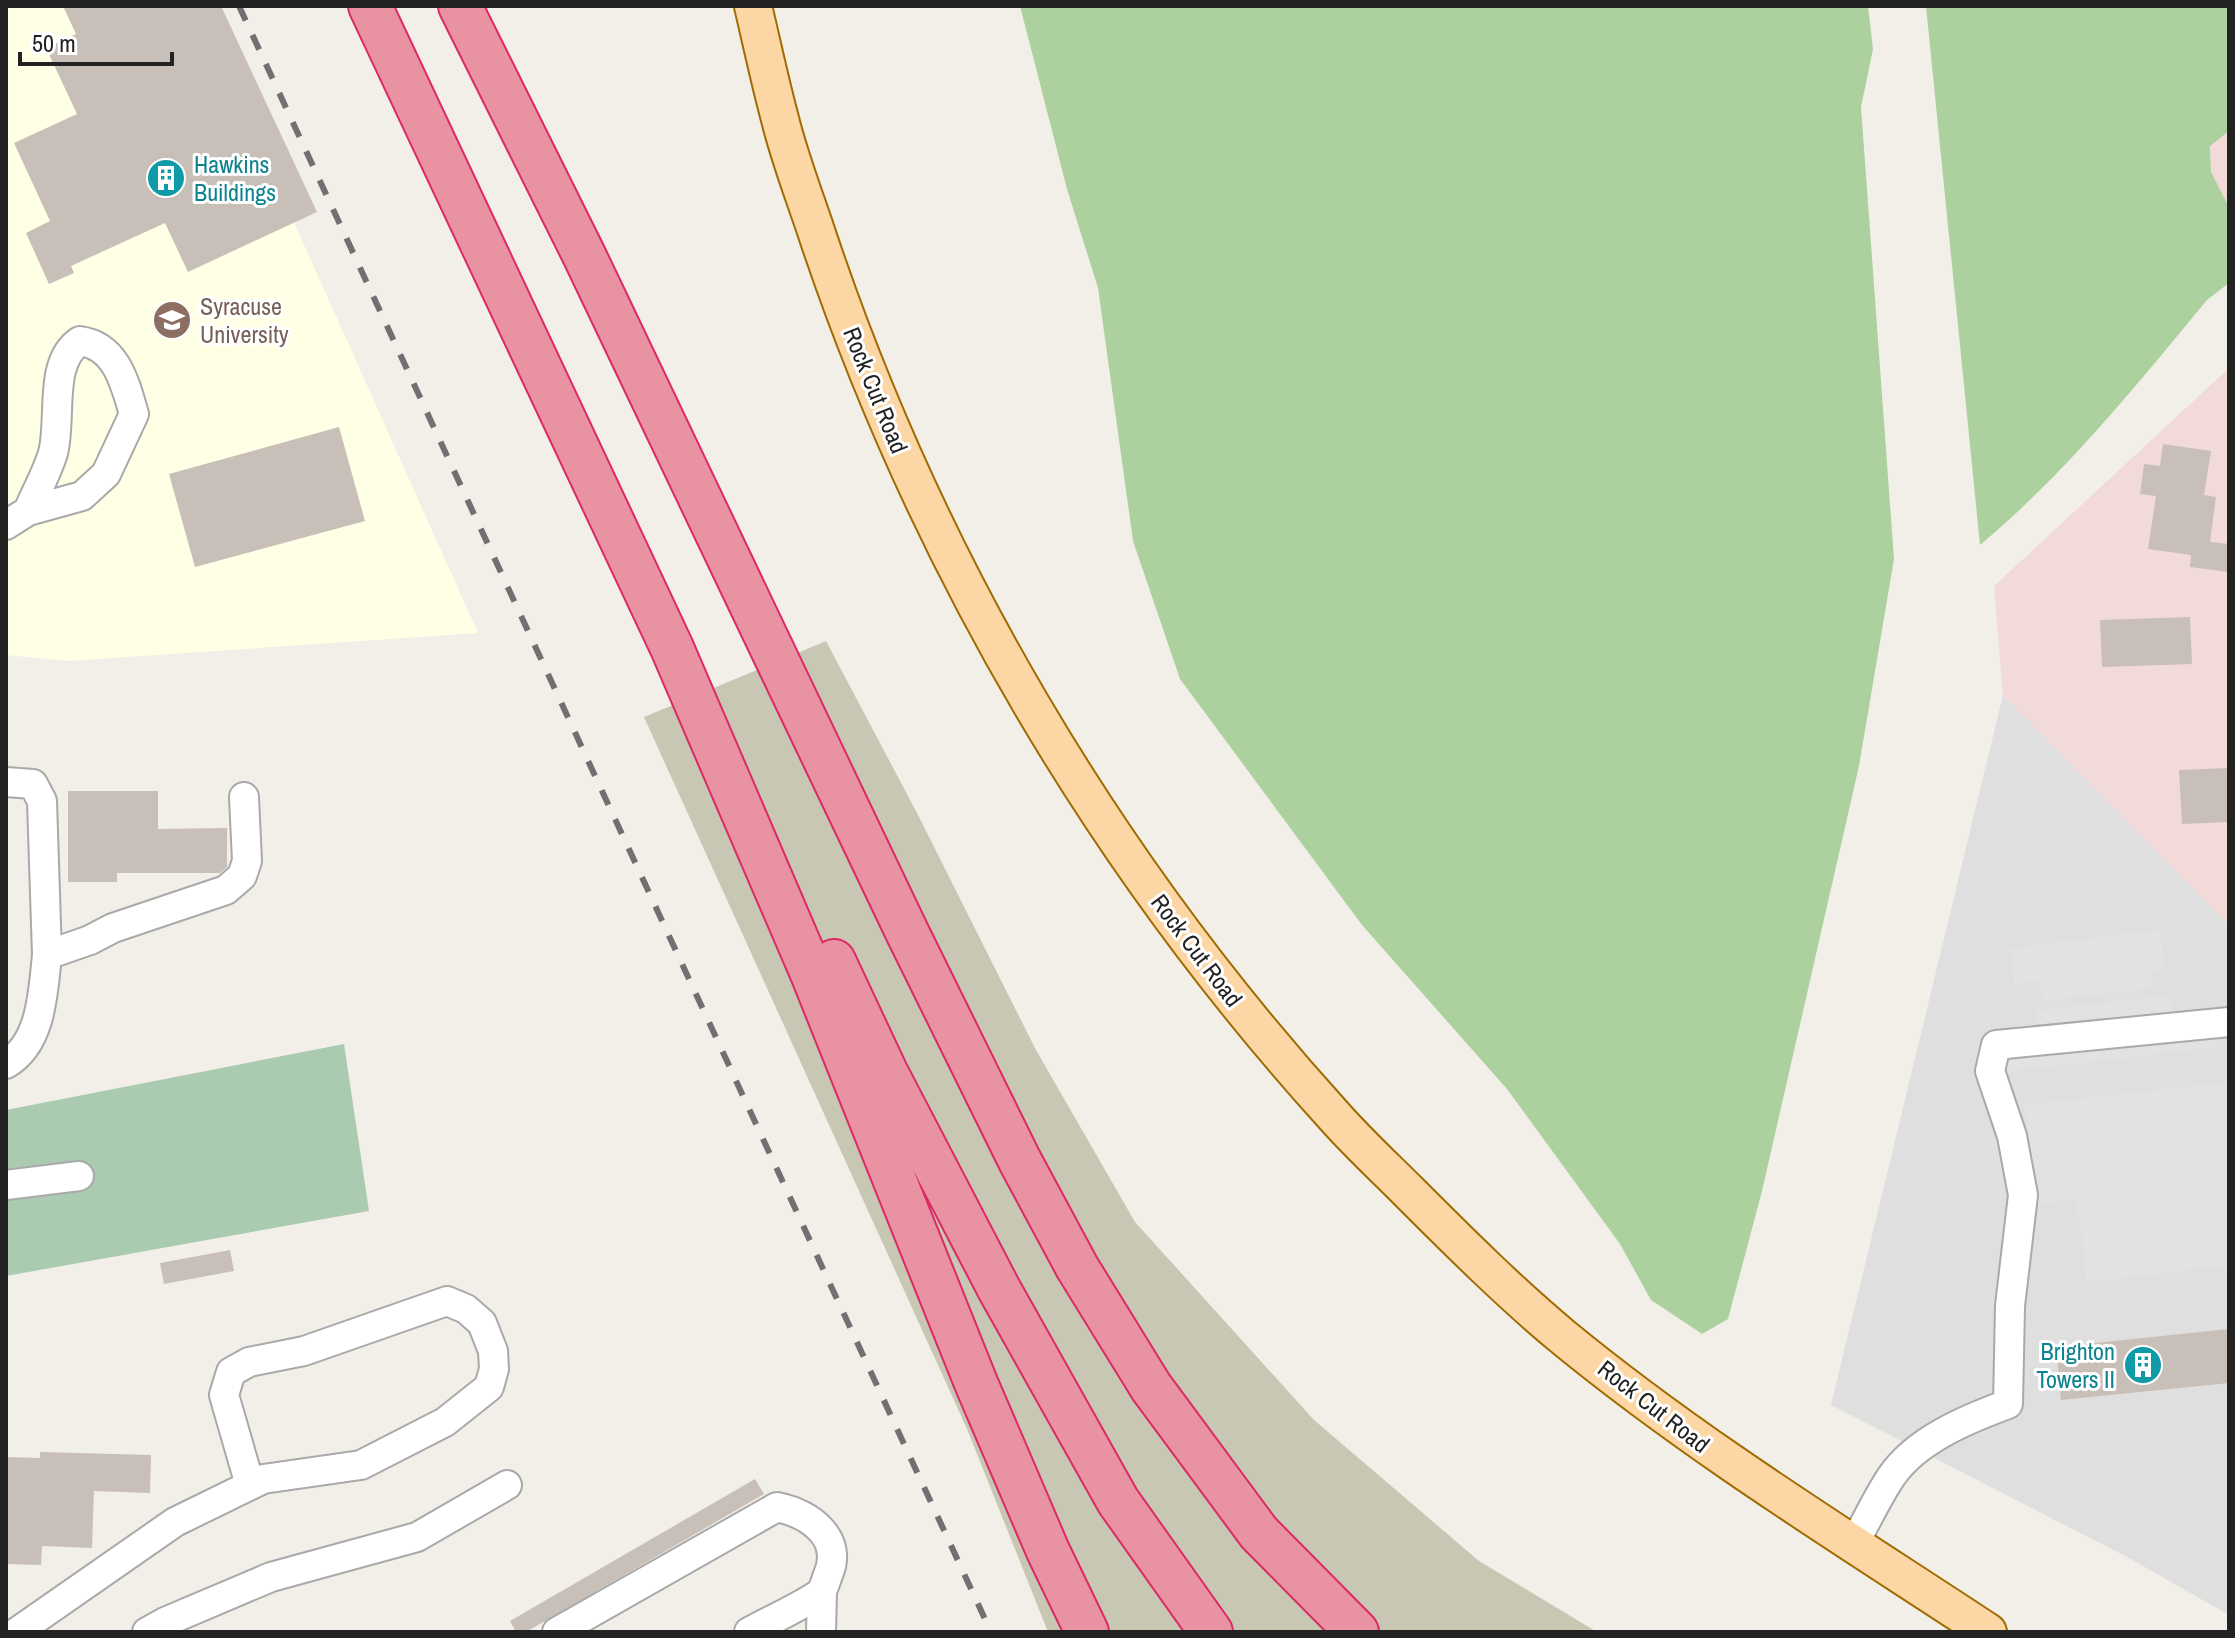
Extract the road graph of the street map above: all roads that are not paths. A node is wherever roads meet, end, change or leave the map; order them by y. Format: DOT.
graph roads {
  1 [pos="370,6"];
  2 [pos="460,6"];
  3 [pos="479,6"];
  4 [pos="753,6"];
  5 [pos="584,255"];
  6 [pos="17,518"];
  7 [pos="672,648"];
  8 [pos="6,782"];
  9 [pos="244,797"];
  10 [pos="47,955"];
  11 [pos="2229,1022"];
  12 [pos="6,1064"];
  13 [pos="79,1176"];
  14 [pos="6,1185"];
  15 [pos="250,1485"];
  16 [pos="507,1485"];
  17 [pos="1854,1544"];
  18 [pos="822,1592"];
  19 [pos="17,1632"];
  20 [pos="147,1632"];
  21 [pos="557,1632"];
  22 [pos="749,1632"];
  23 [pos="821,1632"];
  24 [pos="1087,1632"];
  25 [pos="1211,1632"];
  26 [pos="1357,1632"];
  27 [pos="1988,1632"];
  1 -- 7 [label="highway"];
  2 -- 5 [label="highway"];
  3 -- 5 [label="highway"];
  4 -- 17 [label="main road, Rock Cut Road"];
  5 -- 26 [label="highway"];
  6 -- 6 [label="lane"];
  7 -- 24 [label="highway"];
  7 -- 25 [label="highway"];
  8 -- 10 [label="lane"];
  9 -- 10 [label="lane"];
  10 -- 12 [label="lane"];
  11 -- 17 [label="lane"];
  13 -- 14 [label="lane"];
  15 -- 15 [label="lane"];
  15 -- 19 [label="lane"];
  16 -- 20 [label="lane"];
  17 -- 27 [label="main road, Rock Cut Road"];
  18 -- 21 [label="lane"];
  18 -- 22 [label="lane"];
  18 -- 23 [label="lane"];
}
